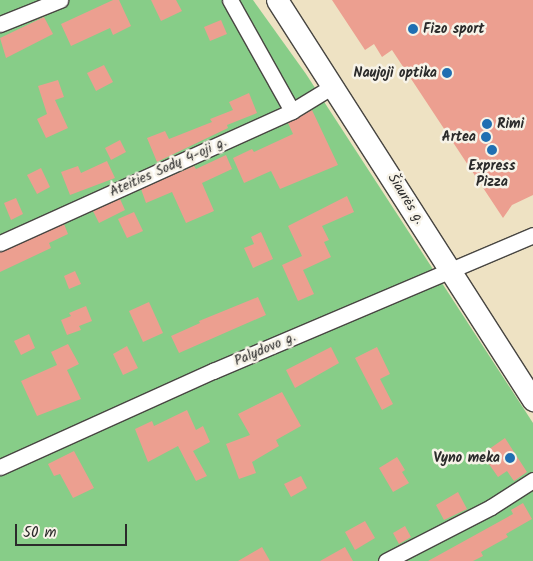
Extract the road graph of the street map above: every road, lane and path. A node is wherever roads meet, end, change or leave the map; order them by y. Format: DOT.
graph roads {
  1 [pos="60,0"];
  2 [pos="230,0"];
  3 [pos="276,0"];
  4 [pos="0,24"];
  5 [pos="333,86"];
  6 [pos="292,111"];
  7 [pos="533,235"];
  8 [pos="0,243"];
  9 [pos="451,272"];
  10 [pos="533,400"];
  11 [pos="0,467"];
  12 [pos="533,480"];
  13 [pos="386,561"];
  1 -- 4 [label="street"];
  2 -- 6 [label="street"];
  3 -- 5 [label="main road, Šiaurės g."];
  5 -- 6 [label="street, Ateities Sodų 4-oji g."];
  5 -- 9 [label="main road, Šiaurės g."];
  6 -- 8 [label="street, Ateities Sodų 4-oji g."];
  7 -- 9 [label="street, Palydovo g."];
  9 -- 10 [label="main road, Šiaurės g."];
  9 -- 11 [label="street, Palydovo g."];
  12 -- 13 [label="street"];
}
